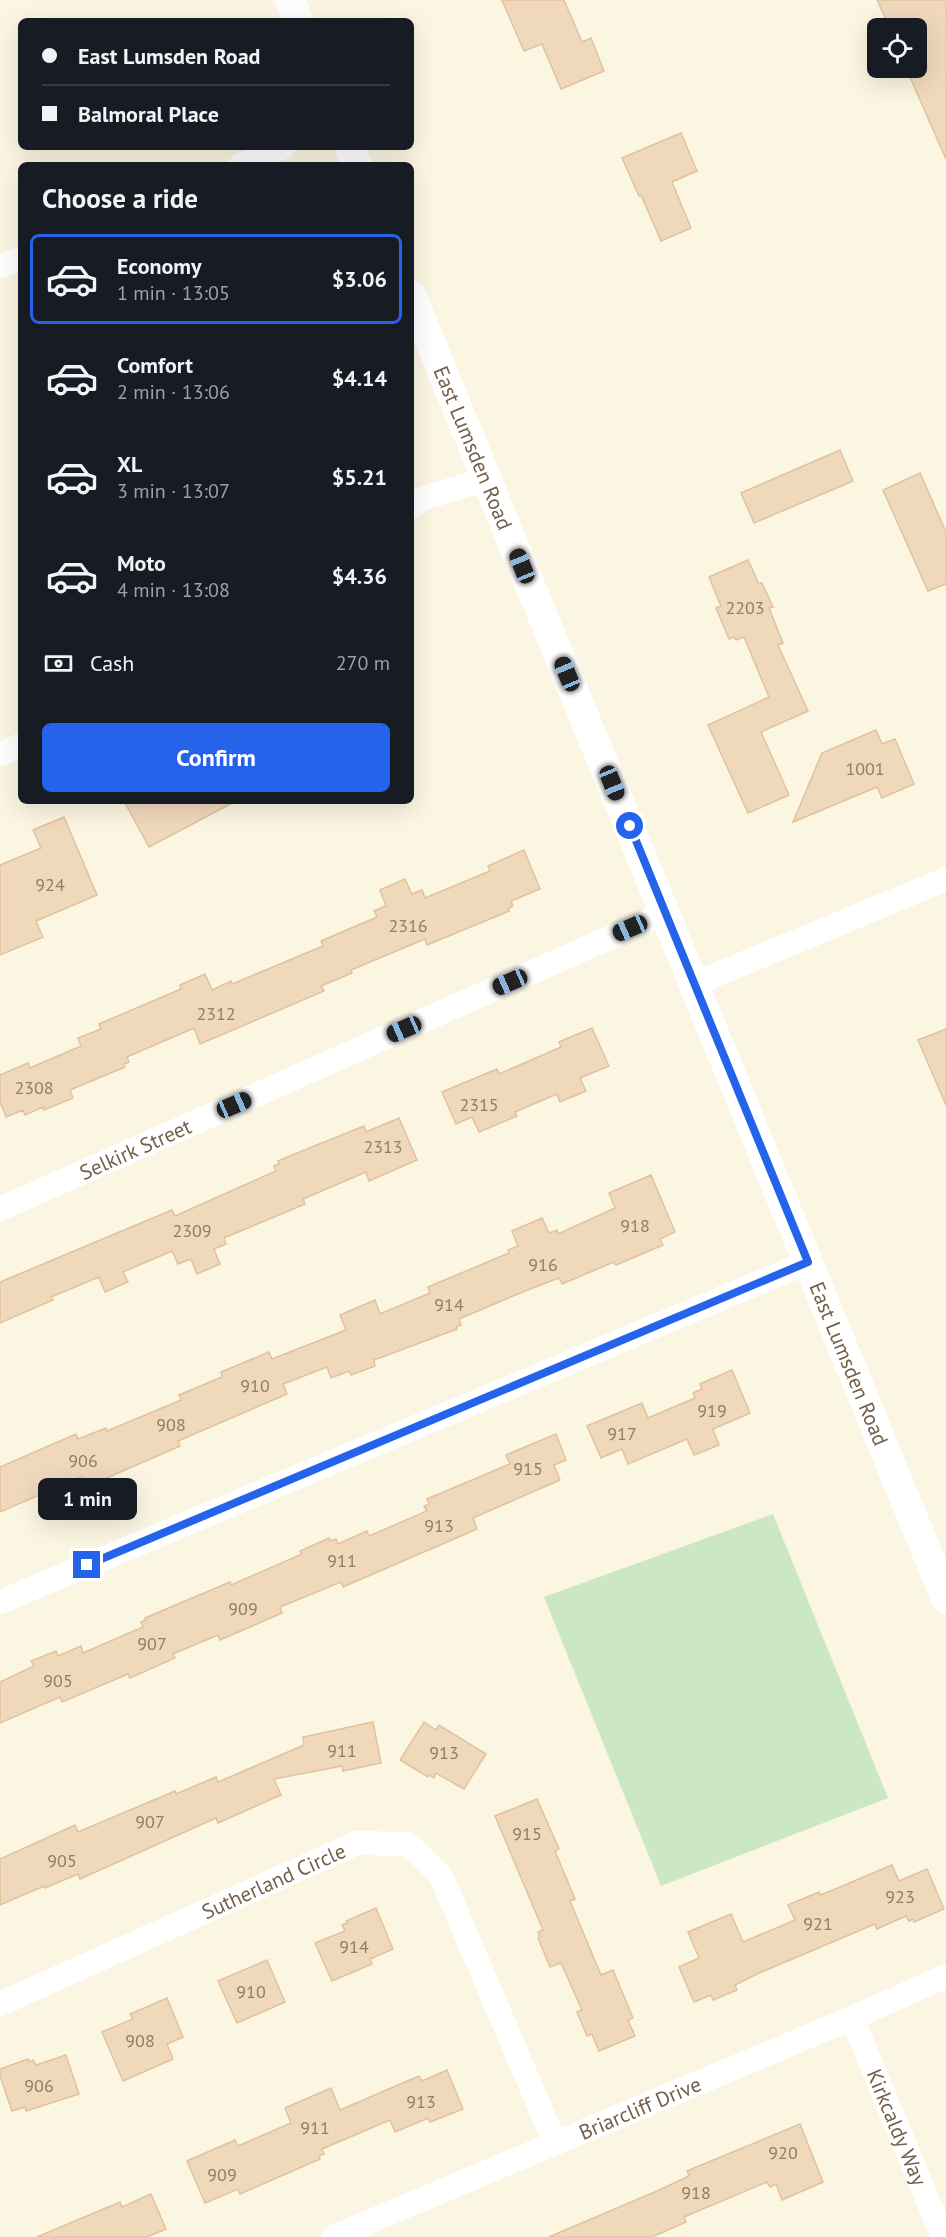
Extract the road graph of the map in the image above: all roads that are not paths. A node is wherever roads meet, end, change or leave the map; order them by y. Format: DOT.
graph roads {
  1 [pos="290,0"];
  2 [pos="297,18"];
  3 [pos="276,150"];
  4 [pos="248,162"];
  5 [pos="18,259"];
  6 [pos="0,267"];
  7 [pos="414,302"];
  8 [pos="487,479"];
  9 [pos="414,505"];
  10 [pos="18,746"];
  11 [pos="0,754"];
  12 [pos="946,879"];
  13 [pos="665,913"];
  14 [pos="694,984"];
  15 [pos="0,1209"];
  16 [pos="808,1262"];
  17 [pos="946,1599"];
  18 [pos="0,1602"];
  19 [pos="946,1976"];
  20 [pos="0,2004"];
  21 [pos="852,2018"];
  22 [pos="555,2144"];
  23 [pos="333,2237"];
  24 [pos="943,2237"];
  1 -- 2 [label="street"];
  3 -- 4 [label="street"];
  5 -- 6 [label="street"];
  7 -- 8 [label="street, East Lumsden Road"];
  8 -- 9 [label="street"];
  8 -- 13 [label="street, East Lumsden Road"];
  10 -- 11 [label="street"];
  12 -- 14 [label="street"];
  13 -- 14 [label="street, East Lumsden Road"];
  13 -- 15 [label="street, Selkirk Street"];
  14 -- 16 [label="street, East Lumsden Road"];
  16 -- 17 [label="street, East Lumsden Road"];
  16 -- 18 [label="street"];
  19 -- 21 [label="street, Briarcliff Drive"];
  20 -- 22 [label="street, Sutherland Circle"];
  21 -- 22 [label="street, Briarcliff Drive"];
  21 -- 24 [label="street, Kirkcaldy Way"];
  22 -- 23 [label="street, Briarcliff Drive"];
}
